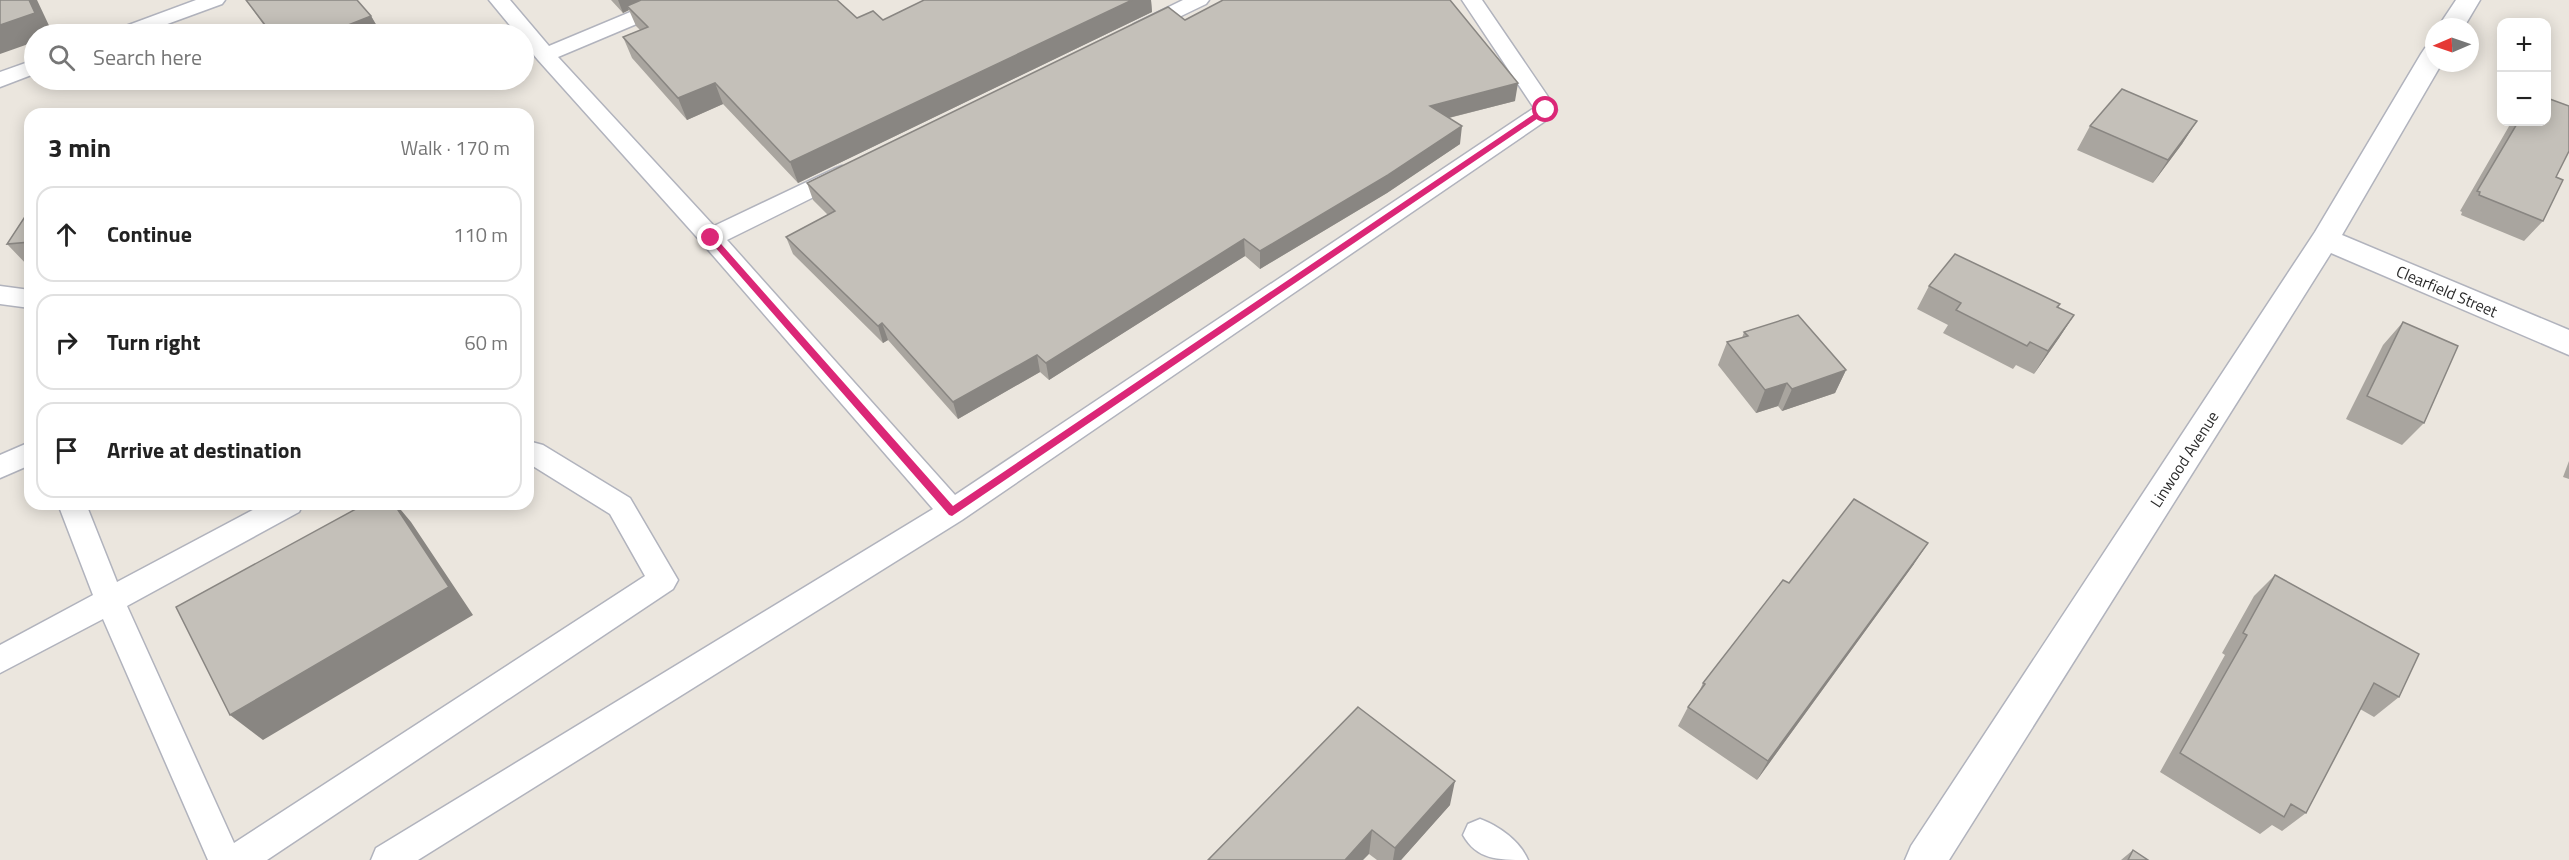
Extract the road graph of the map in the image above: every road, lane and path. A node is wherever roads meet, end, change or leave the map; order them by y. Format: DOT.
graph roads {
  1 [pos="215,0"];
  2 [pos="499,0"];
  3 [pos="677,0"];
  4 [pos="1199,0"];
  5 [pos="1472,0"];
  6 [pos="2468,0"];
  7 [pos="2457,18"];
  8 [pos="149,24"];
  9 [pos="519,24"];
  10 [pos="1125,36"];
  11 [pos="534,43"];
  12 [pos="544,55"];
  13 [pos="2425,69"];
  14 [pos="24,71"];
  15 [pos="0,80"];
  16 [pos="860,166"];
  17 [pos="711,238"];
  18 [pos="2325,238"];
  19 [pos="0,295"];
  20 [pos="24,298"];
  21 [pos="2569,343"];
  22 [pos="534,454"];
  23 [pos="24,456"];
  24 [pos="0,467"];
  25 [pos="74,510"];
  26 [pos="278,510"];
  27 [pos="952,512"];
  28 [pos="110,601"];
  29 [pos="0,660"];
  30 [pos="1480,835"];
  31 [pos="225,860"];
  32 [pos="238,860"];
  33 [pos="388,860"];
  34 [pos="1511,860"];
  35 [pos="1926,860"];
  1 -- 8 [label="lane"];
  2 -- 9 [label="lane"];
  3 -- 12 [label="lane"];
  4 -- 10 [label="lane"];
  5 -- 27 [label="lane"];
  6 -- 7 [label="street"];
  11 -- 12 [label="lane"];
  12 -- 17 [label="lane"];
  13 -- 18 [label="street, Linwood Avenue"];
  14 -- 15 [label="lane"];
  16 -- 17 [label="lane"];
  17 -- 27 [label="lane"];
  18 -- 21 [label="street, Clearfield Street"];
  18 -- 35 [label="street, Linwood Avenue"];
  19 -- 20 [label="lane"];
  22 -- 32 [label="lane"];
  23 -- 24 [label="lane"];
  25 -- 28 [label="lane"];
  26 -- 28 [label="lane"];
  27 -- 33 [label="lane"];
  28 -- 29 [label="lane"];
  28 -- 31 [label="lane"];
  30 -- 34 [label="lane"];
}
